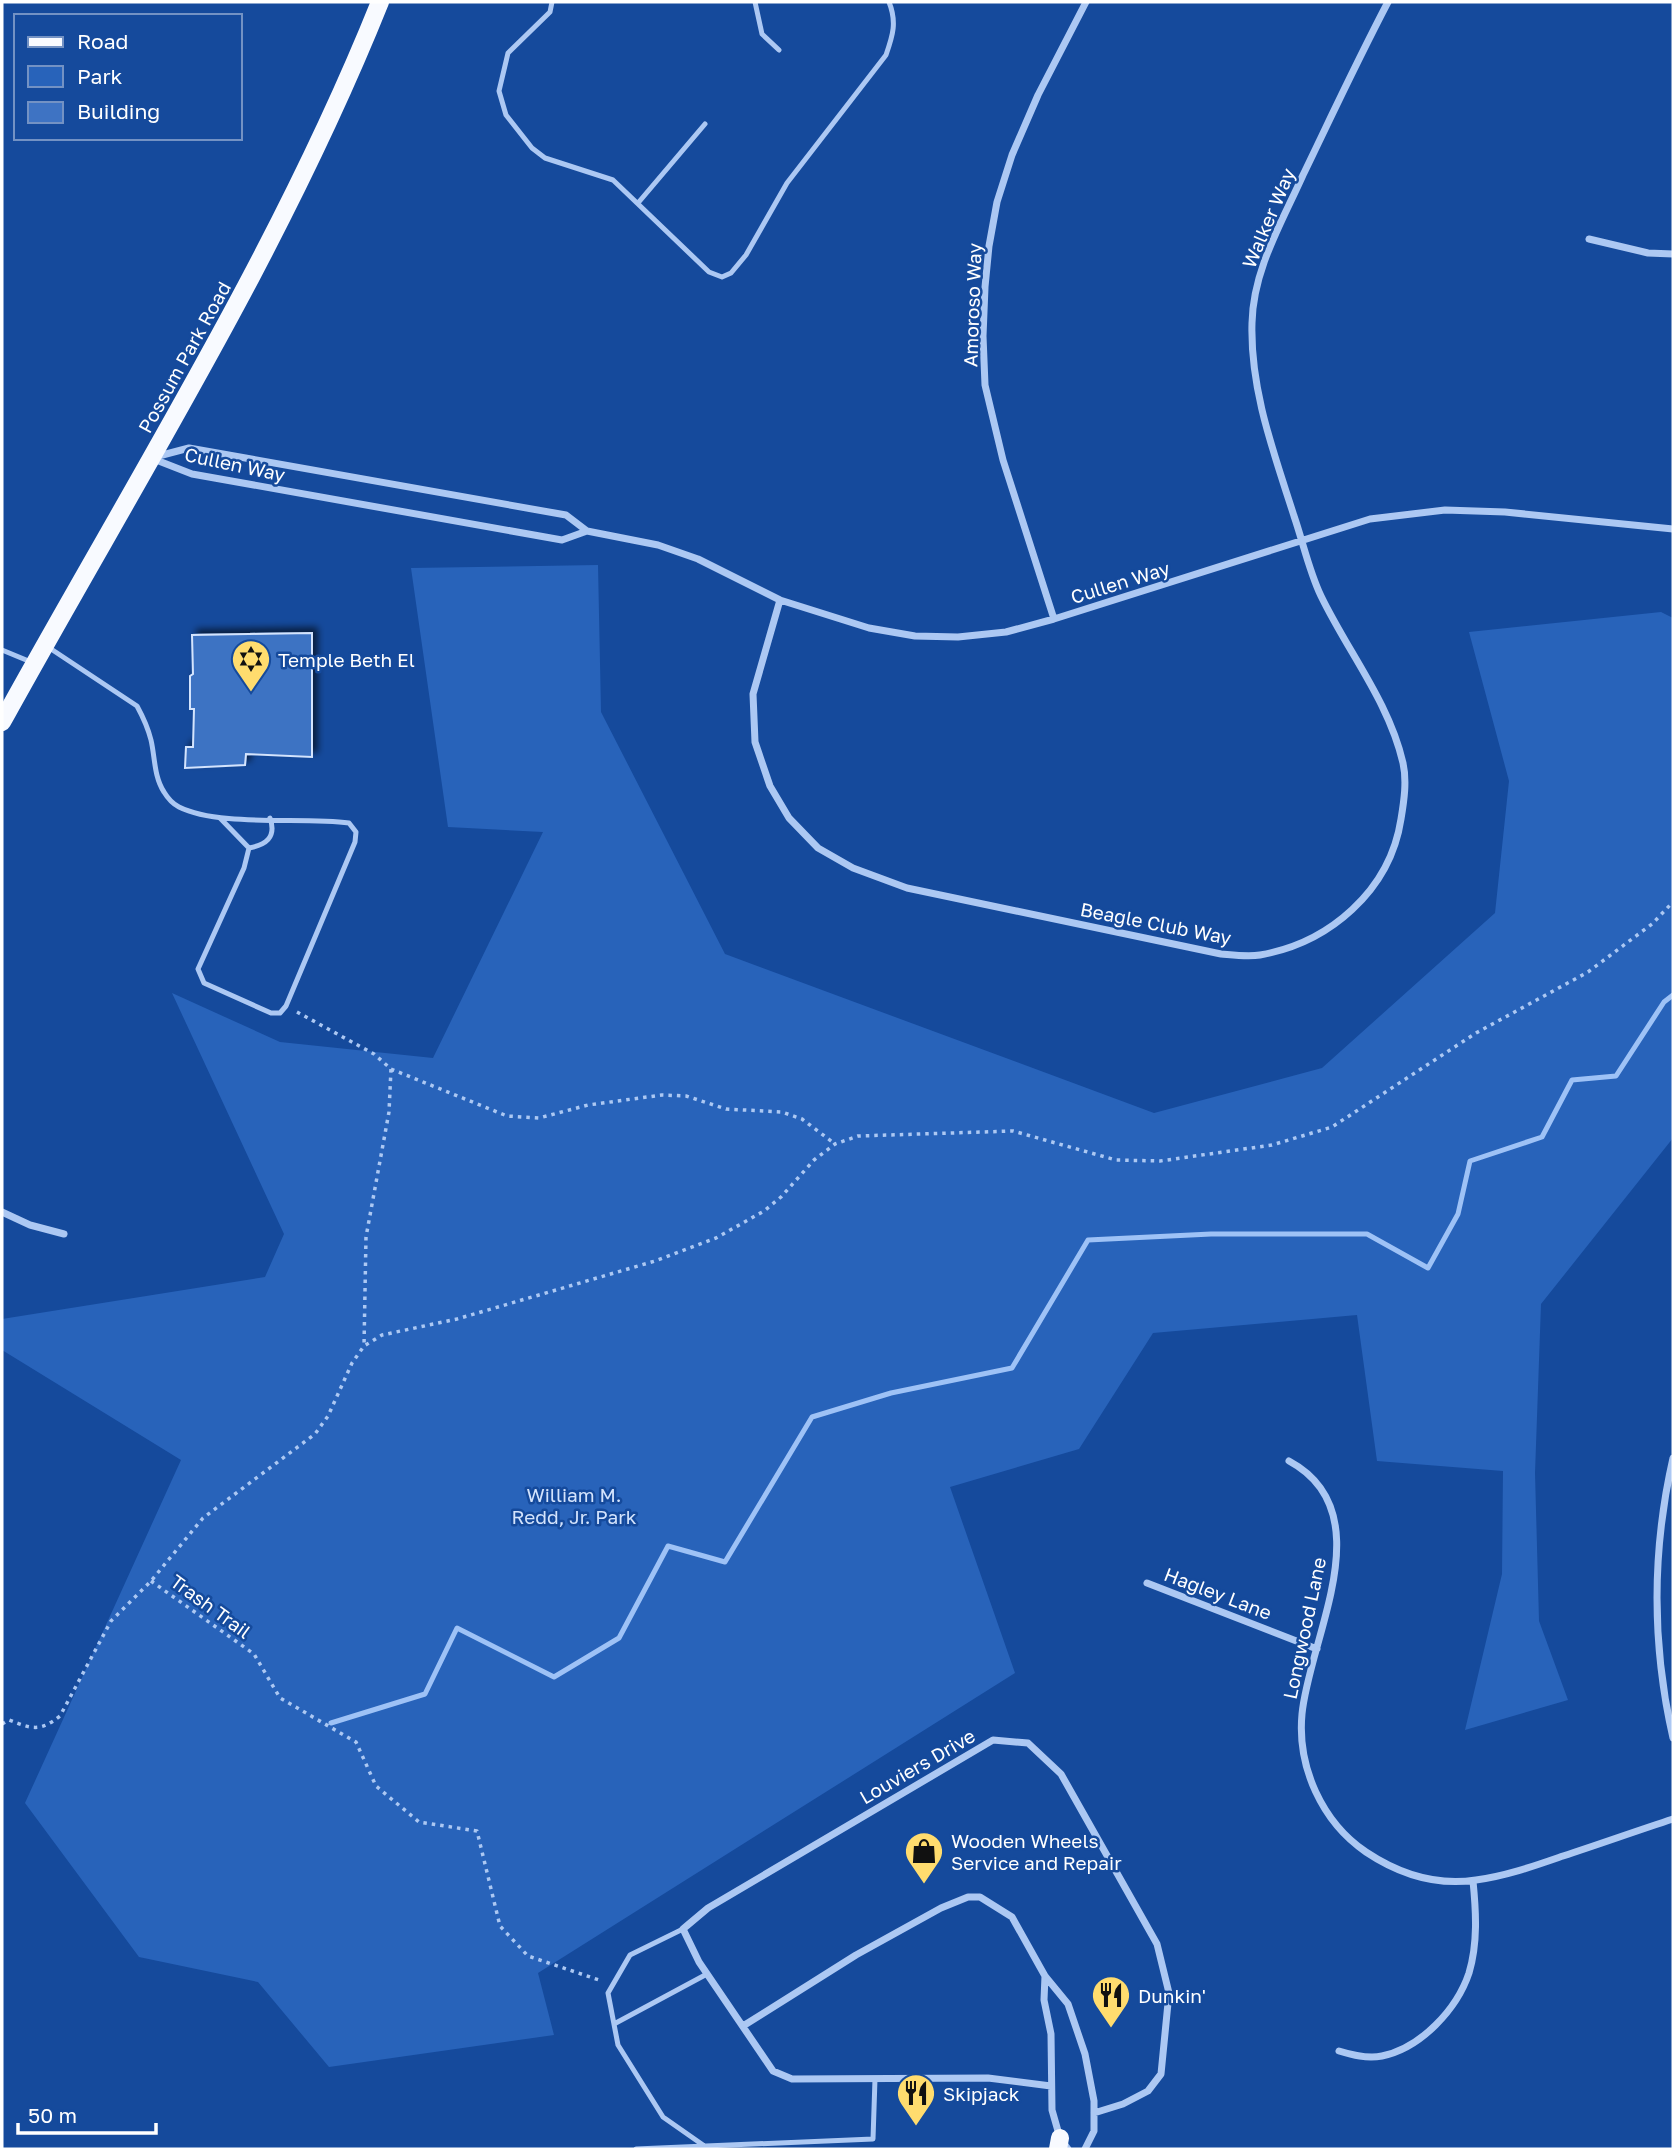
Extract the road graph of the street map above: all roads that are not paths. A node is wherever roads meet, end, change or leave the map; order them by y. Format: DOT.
graph roads {
  1 [pos="380,2"];
  2 [pos="552,2"];
  3 [pos="755,2"];
  4 [pos="889,2"];
  5 [pos="1086,2"];
  6 [pos="1388,2"];
  7 [pos="779,50"];
  8 [pos="705,124"];
  9 [pos="638,203"];
  10 [pos="1589,239"];
  11 [pos="1673,254"];
  12 [pos="151,458"];
  13 [pos="1673,529"];
  14 [pos="587,531"];
  15 [pos="1303,541"];
  16 [pos="780,600"];
  17 [pos="1054,619"];
  18 [pos="45,645"];
  19 [pos="2,650"];
  20 [pos="34,663"];
  21 [pos="2,722"];
  22 [pos="220,818"];
  23 [pos="270,818"];
  24 [pos="248,848"];
  25 [pos="2,1212"];
  26 [pos="64,1234"];
  27 [pos="1673,1458"];
  28 [pos="1289,1461"];
  29 [pos="1147,1583"];
  30 [pos="1317,1649"];
  31 [pos="1673,1738"];
  32 [pos="1673,1819"];
  33 [pos="1473,1881"];
  34 [pos="683,1929"];
  35 [pos="707,1974"];
  36 [pos="1045,1976"];
  37 [pos="614,2024"];
  38 [pos="743,2026"];
  39 [pos="1339,2051"];
  40 [pos="875,2079"];
  41 [pos="1051,2086"];
  42 [pos="1094,2113"];
  43 [pos="704,2145"];
  44 [pos="1062,2145"];
  45 [pos="636,2149"];
  46 [pos="1084,2149"];
  1 -- 12 [label="main road, Possum Park Road"];
  2 -- 9 [label="lane"];
  3 -- 7 [label="lane"];
  4 -- 9 [label="lane"];
  5 -- 17 [label="street, Amoroso Way"];
  6 -- 15 [label="street, Walker Way"];
  8 -- 9 [label="lane"];
  10 -- 11 [label="street"];
  12 -- 14 [label="street, Cullen Way"];
  12 -- 14 [label="street, Cullen Way"];
  12 -- 18 [label="main road, Possum Park Road"];
  13 -- 15 [label="street, Cullen Way"];
  14 -- 16 [label="street, Cullen Way"];
  15 -- 16 [label="street, Beagle Club Way"];
  15 -- 17 [label="street, Cullen Way"];
  16 -- 17 [label="street, Cullen Way"];
  18 -- 20 [label="main road, Possum Park Road"];
  18 -- 22 [label="lane"];
  19 -- 20 [label="lane"];
  20 -- 21 [label="main road, Possum Park Road"];
  22 -- 23 [label="lane"];
  22 -- 24 [label="lane"];
  23 -- 24 [label="lane"];
  23 -- 24 [label="lane"];
  25 -- 26 [label="street"];
  27 -- 31 [label="street"];
  28 -- 30 [label="street, Longwood Lane"];
  29 -- 30 [label="street, Hagley Lane"];
  30 -- 33 [label="street, Longwood Lane"];
  32 -- 33 [label="street, Longwood Lane"];
  33 -- 39 [label="street"];
  34 -- 35 [label="street"];
  34 -- 37 [label="lane"];
  34 -- 42 [label="street, Louviers Drive"];
  35 -- 37 [label="lane"];
  35 -- 38 [label="street"];
  36 -- 38 [label="street"];
  36 -- 41 [label="street"];
  36 -- 42 [label="street"];
  37 -- 43 [label="lane"];
  38 -- 40 [label="street"];
  40 -- 41 [label="street"];
  40 -- 43 [label="lane"];
  41 -- 44 [label="street"];
  42 -- 46 [label="street"];
  43 -- 45 [label="lane"];
}
